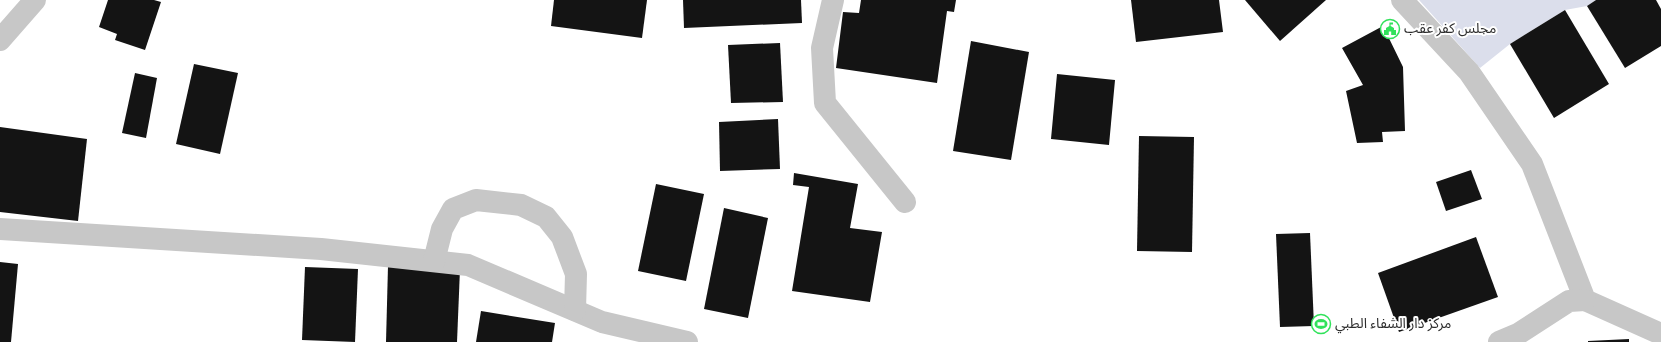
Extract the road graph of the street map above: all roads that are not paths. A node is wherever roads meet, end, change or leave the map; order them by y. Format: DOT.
graph roads {
  1 [pos="35,0"];
  2 [pos="833,0"];
  3 [pos="1402,0"];
  4 [pos="0,40"];
  5 [pos="904,202"];
  6 [pos="0,229"];
  7 [pos="434,261"];
  8 [pos="1585,300"];
  9 [pos="574,310"];
  10 [pos="1661,334"];
  11 [pos="687,342"];
  12 [pos="1499,342"];
  1 -- 4 [label="street"];
  2 -- 5 [label="street"];
  3 -- 8 [label="street"];
  6 -- 7 [label="street"];
  7 -- 9 [label="street"];
  7 -- 9 [label="street"];
  8 -- 10 [label="street"];
  8 -- 12 [label="street"];
  9 -- 11 [label="street"];
}
